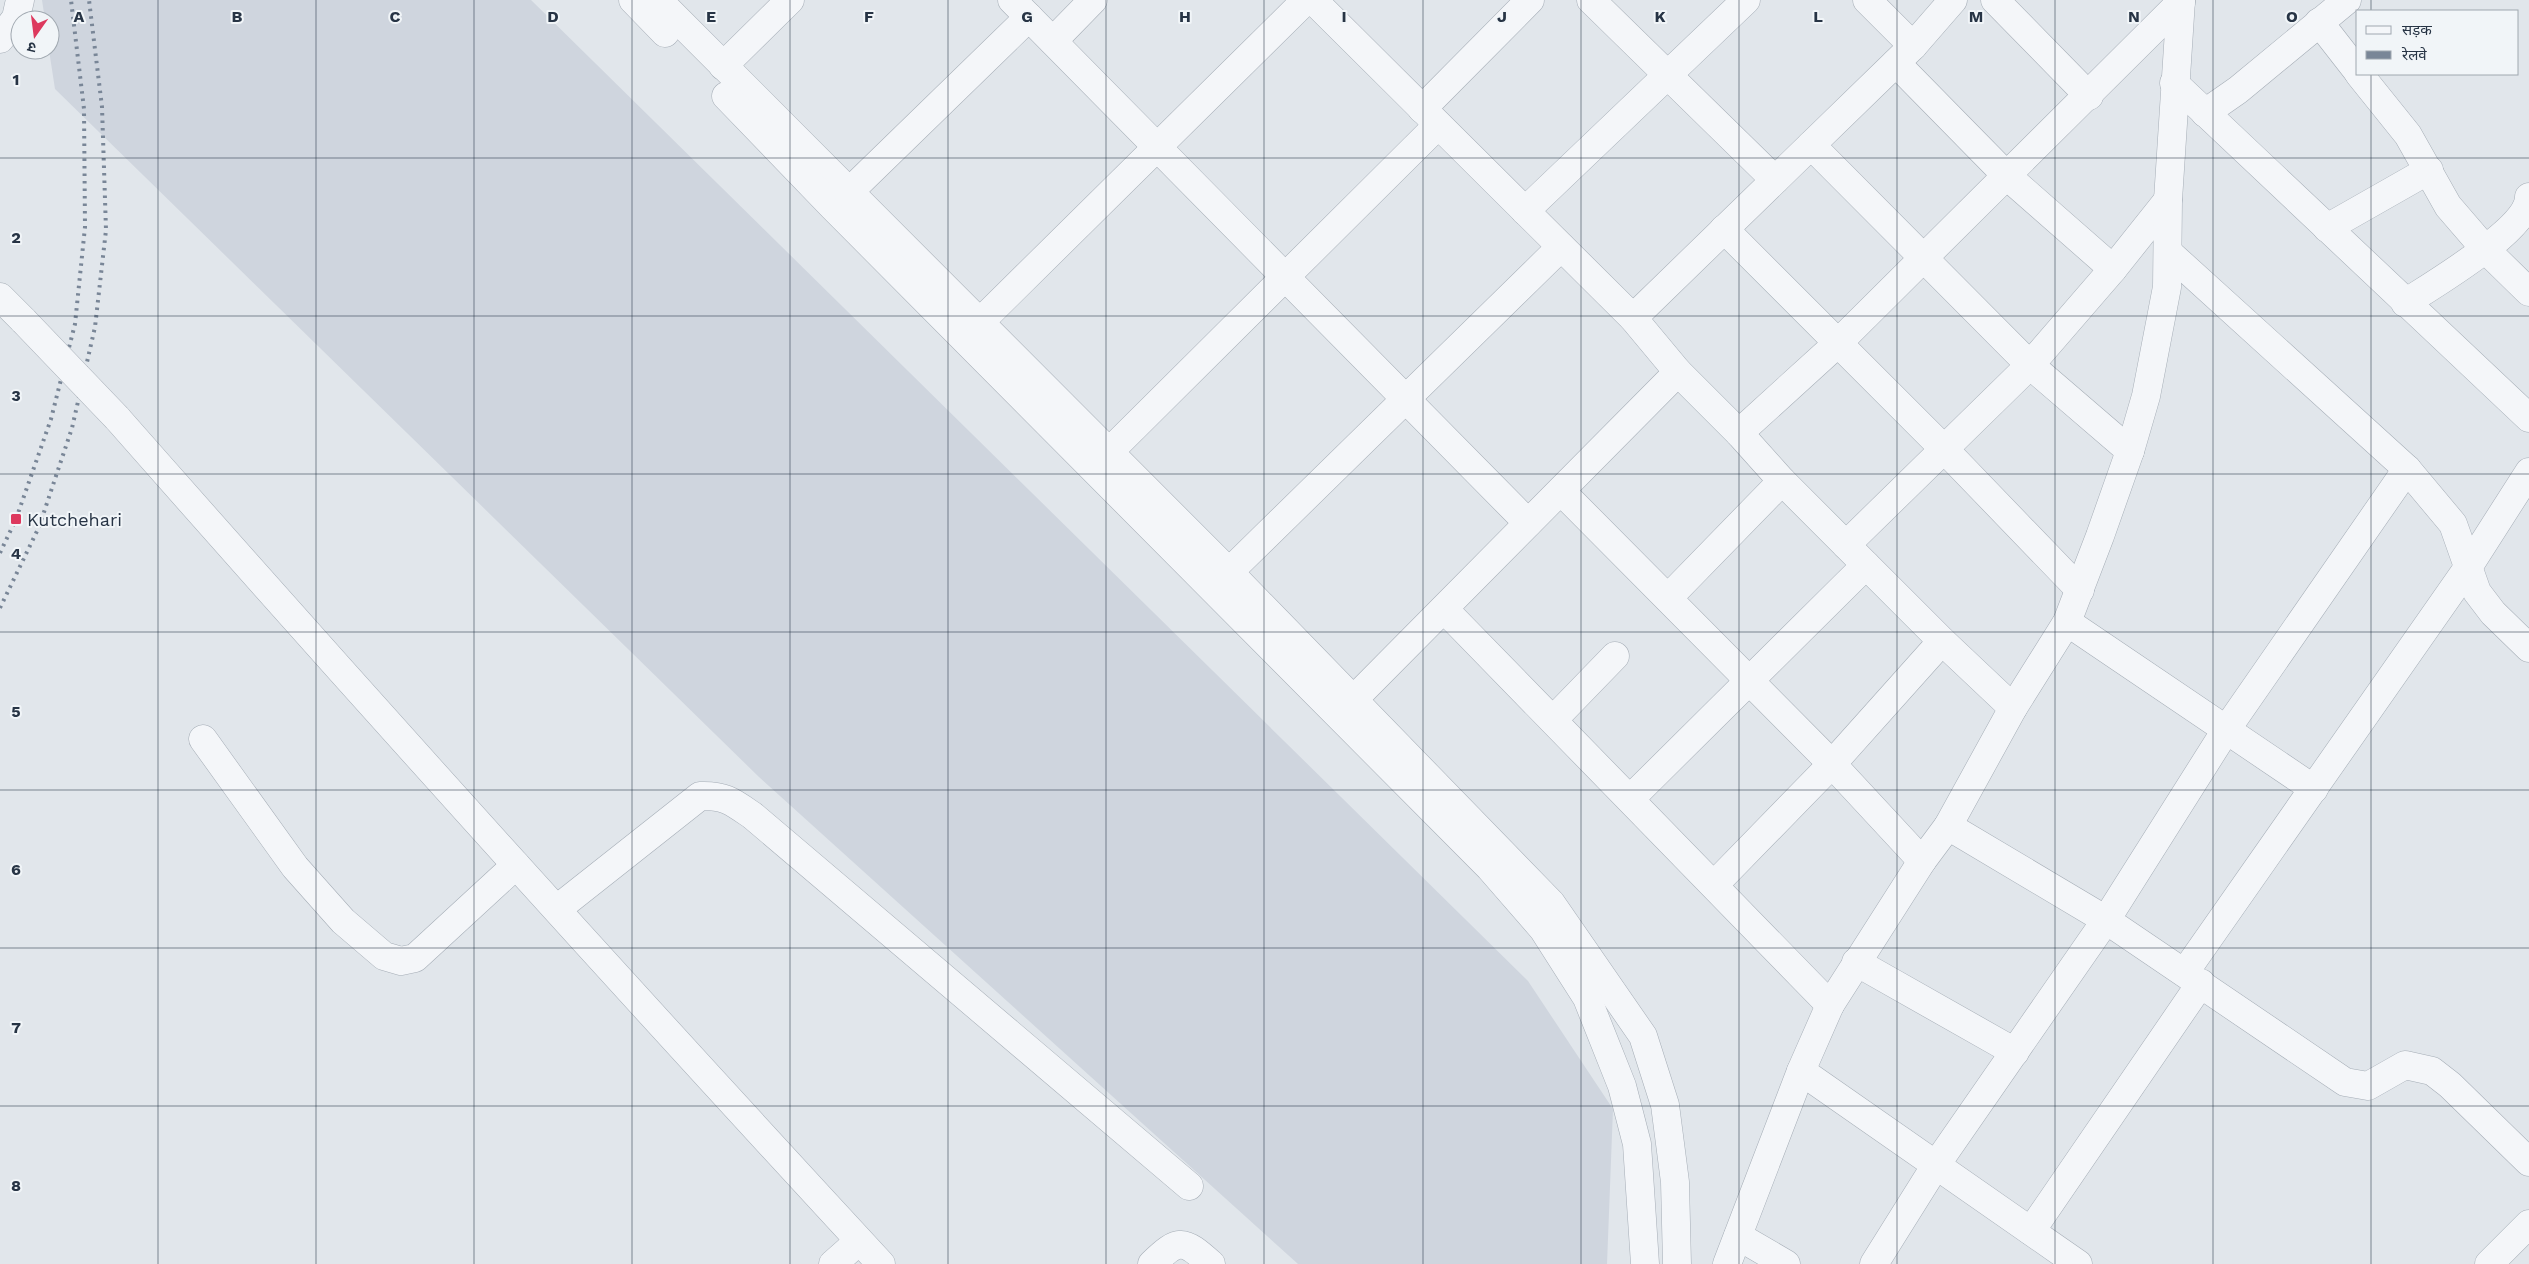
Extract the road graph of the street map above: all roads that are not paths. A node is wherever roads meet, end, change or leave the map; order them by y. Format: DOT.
graph roads {
  1 [pos="20,0"];
  2 [pos="633,0"];
  3 [pos="658,0"];
  4 [pos="790,0"];
  5 [pos="1093,0"];
  6 [pos="1306,0"];
  7 [pos="1312,0"];
  8 [pos="1530,0"];
  9 [pos="1591,0"];
  10 [pos="1746,0"];
  11 [pos="1867,0"];
  12 [pos="1953,0"];
  13 [pos="1995,0"];
  14 [pos="2181,1"];
  15 [pos="1020,8"];
  16 [pos="2333,8"];
  17 [pos="0,39"];
  18 [pos="1052,41"];
  19 [pos="1904,55"];
  20 [pos="723,66"];
  21 [pos="2356,68"];
  22 [pos="1668,75"];
  23 [pos="2360,75"];
  24 [pos="2174,83"];
  25 [pos="2088,96"];
  26 [pos="2205,113"];
  27 [pos="1430,117"];
  28 [pos="1811,145"];
  29 [pos="1157,147"];
  30 [pos="2429,170"];
  31 [pos="2007,176"];
  32 [pos="1775,180"];
  33 [pos="848,193"];
  34 [pos="2529,197"];
  35 [pos="2168,200"];
  36 [pos="1525,211"];
  37 [pos="2327,228"];
  38 [pos="1724,229"];
  39 [pos="1561,247"];
  40 [pos="2485,249"];
  41 [pos="2169,253"];
  42 [pos="1924,258"];
  43 [pos="2113,270"];
  44 [pos="1285,277"];
  45 [pos="2529,292"];
  46 [pos="0,298"];
  47 [pos="2405,303"];
  48 [pos="1633,318"];
  49 [pos="979,323"];
  50 [pos="1838,343"];
  51 [pos="2030,365"];
  52 [pos="1678,372"];
  53 [pos="1406,399"];
  54 [pos="2529,418"];
  55 [pos="1739,433"];
  56 [pos="1945,450"];
  57 [pos="2130,451"];
  58 [pos="1109,452"];
  59 [pos="2407,470"];
  60 [pos="2529,472"];
  61 [pos="1782,481"];
  62 [pos="1561,491"];
  63 [pos="1528,523"];
  64 [pos="1846,545"];
  65 [pos="1866,564"];
  66 [pos="2467,569"];
  67 [pos="1229,572"];
  68 [pos="2080,590"];
  69 [pos="1668,598"];
  70 [pos="1444,609"];
  71 [pos="2067,622"];
  72 [pos="1942,641"];
  73 [pos="2529,648"];
  74 [pos="1615,656"];
  75 [pos="1750,680"];
  76 [pos="1354,699"];
  77 [pos="2013,708"];
  78 [pos="1553,720"];
  79 [pos="2226,730"];
  80 [pos="203,739"];
  81 [pos="1832,764"];
  82 [pos="2314,789"];
  83 [pos="1630,799"];
  84 [pos="1948,826"];
  85 [pos="1922,861"];
  86 [pos="516,865"];
  87 [pos="1714,885"];
  88 [pos="557,909"];
  89 [pos="2106,920"];
  90 [pos="1856,962"];
  91 [pos="2193,978"];
  92 [pos="1830,1005"];
  93 [pos="2015,1052"];
  94 [pos="1801,1071"];
  95 [pos="2529,1162"];
  96 [pos="1936,1165"];
  97 [pos="1189,1186"];
  98 [pos="2529,1224"];
  99 [pos="2031,1231"];
  100 [pos="1738,1236"];
  101 [pos="860,1240"];
  102 [pos="833,1264"];
  103 [pos="881,1264"];
  104 [pos="1152,1264"];
  105 [pos="1211,1264"];
  106 [pos="1646,1264"];
  107 [pos="1677,1264"];
  108 [pos="1727,1264"];
  109 [pos="1786,1264"];
  110 [pos="1874,1264"];
  111 [pos="2078,1264"];
  112 [pos="2489,1264"];
  1 -- 17 [label="street"];
  2 -- 106 [label="street"];
  3 -- 20 [label="street"];
  4 -- 20 [label="street"];
  5 -- 18 [label="street"];
  6 -- 29 [label="street"];
  7 -- 27 [label="street"];
  8 -- 27 [label="street"];
  9 -- 22 [label="street"];
  10 -- 22 [label="street"];
  11 -- 19 [label="street"];
  12 -- 19 [label="street"];
  13 -- 25 [label="street"];
  14 -- 24 [label="street"];
  14 -- 25 [label="street"];
  15 -- 18 [label="street"];
  15 -- 33 [label="street"];
  16 -- 21 [label="street"];
  16 -- 26 [label="street"];
  18 -- 29 [label="street"];
  19 -- 28 [label="street"];
  19 -- 31 [label="street"];
  20 -- 33 [label="street"];
  22 -- 32 [label="street"];
  22 -- 36 [label="street"];
  23 -- 30 [label="street"];
  24 -- 26 [label="street"];
  24 -- 35 [label="street"];
  25 -- 31 [label="street"];
  26 -- 37 [label="street"];
  27 -- 36 [label="street"];
  27 -- 44 [label="street"];
  28 -- 32 [label="street"];
  28 -- 42 [label="street"];
  29 -- 44 [label="street"];
  29 -- 49 [label="street"];
  30 -- 37 [label="street"];
  30 -- 40 [label="street"];
  31 -- 42 [label="street"];
  31 -- 43 [label="street"];
  32 -- 38 [label="street"];
  33 -- 49 [label="street"];
  34 -- 40 [label="street"];
  35 -- 41 [label="street"];
  35 -- 43 [label="street"];
  36 -- 39 [label="street"];
  37 -- 47 [label="street"];
  38 -- 48 [label="street"];
  38 -- 50 [label="street"];
  39 -- 48 [label="street"];
  39 -- 53 [label="street"];
  40 -- 45 [label="street"];
  40 -- 47 [label="street"];
  41 -- 57 [label="street"];
  41 -- 59 [label="street"];
  42 -- 50 [label="street"];
  42 -- 51 [label="street"];
  43 -- 51 [label="street"];
  44 -- 53 [label="street"];
  44 -- 58 [label="street"];
  46 -- 86 [label="street, bridge"];
  47 -- 54 [label="street"];
  48 -- 52 [label="street"];
  49 -- 58 [label="street"];
  50 -- 55 [label="street"];
  50 -- 56 [label="street"];
  51 -- 56 [label="street"];
  51 -- 57 [label="street"];
  52 -- 55 [label="street"];
  52 -- 62 [label="street"];
  53 -- 63 [label="street"];
  53 -- 67 [label="street"];
  55 -- 61 [label="street"];
  56 -- 64 [label="street"];
  56 -- 68 [label="street"];
  57 -- 68 [label="street"];
  58 -- 67 [label="street"];
  59 -- 66 [label="street"];
  59 -- 79 [label="street"];
  60 -- 66 [label="street"];
  61 -- 64 [label="street"];
  61 -- 69 [label="street"];
  62 -- 63 [label="street"];
  62 -- 69 [label="street"];
  63 -- 70 [label="street"];
  64 -- 65 [label="street"];
  65 -- 72 [label="street"];
  65 -- 75 [label="street"];
  66 -- 73 [label="street"];
  66 -- 82 [label="street"];
  67 -- 76 [label="street"];
  68 -- 71 [label="street"];
  69 -- 75 [label="street"];
  70 -- 76 [label="street"];
  70 -- 78 [label="street"];
  71 -- 77 [label="street"];
  71 -- 79 [label="street"];
  72 -- 77 [label="street"];
  72 -- 81 [label="street"];
  74 -- 78 [label="street"];
  75 -- 81 [label="street"];
  75 -- 83 [label="street"];
  76 -- 107 [label="street"];
  77 -- 84 [label="street"];
  78 -- 83 [label="street"];
  79 -- 82 [label="street"];
  79 -- 89 [label="street"];
  80 -- 86 [label="street"];
  81 -- 85 [label="street"];
  81 -- 87 [label="street"];
  82 -- 91 [label="street"];
  83 -- 87 [label="street"];
  84 -- 85 [label="street"];
  84 -- 89 [label="street"];
  85 -- 90 [label="street"];
  86 -- 88 [label="street"];
  87 -- 92 [label="street"];
  88 -- 97 [label="street"];
  88 -- 101 [label="street"];
  89 -- 91 [label="street"];
  89 -- 93 [label="street"];
  90 -- 92 [label="street"];
  90 -- 93 [label="street"];
  91 -- 95 [label="street"];
  91 -- 99 [label="street"];
  92 -- 94 [label="street"];
  93 -- 96 [label="street"];
  94 -- 96 [label="street"];
  94 -- 100 [label="street"];
  96 -- 99 [label="street"];
  96 -- 110 [label="street"];
  98 -- 112 [label="street"];
  99 -- 111 [label="street"];
  100 -- 108 [label="street"];
  100 -- 109 [label="street"];
  101 -- 102 [label="street"];
  101 -- 103 [label="street"];
  104 -- 105 [label="street"];
}
